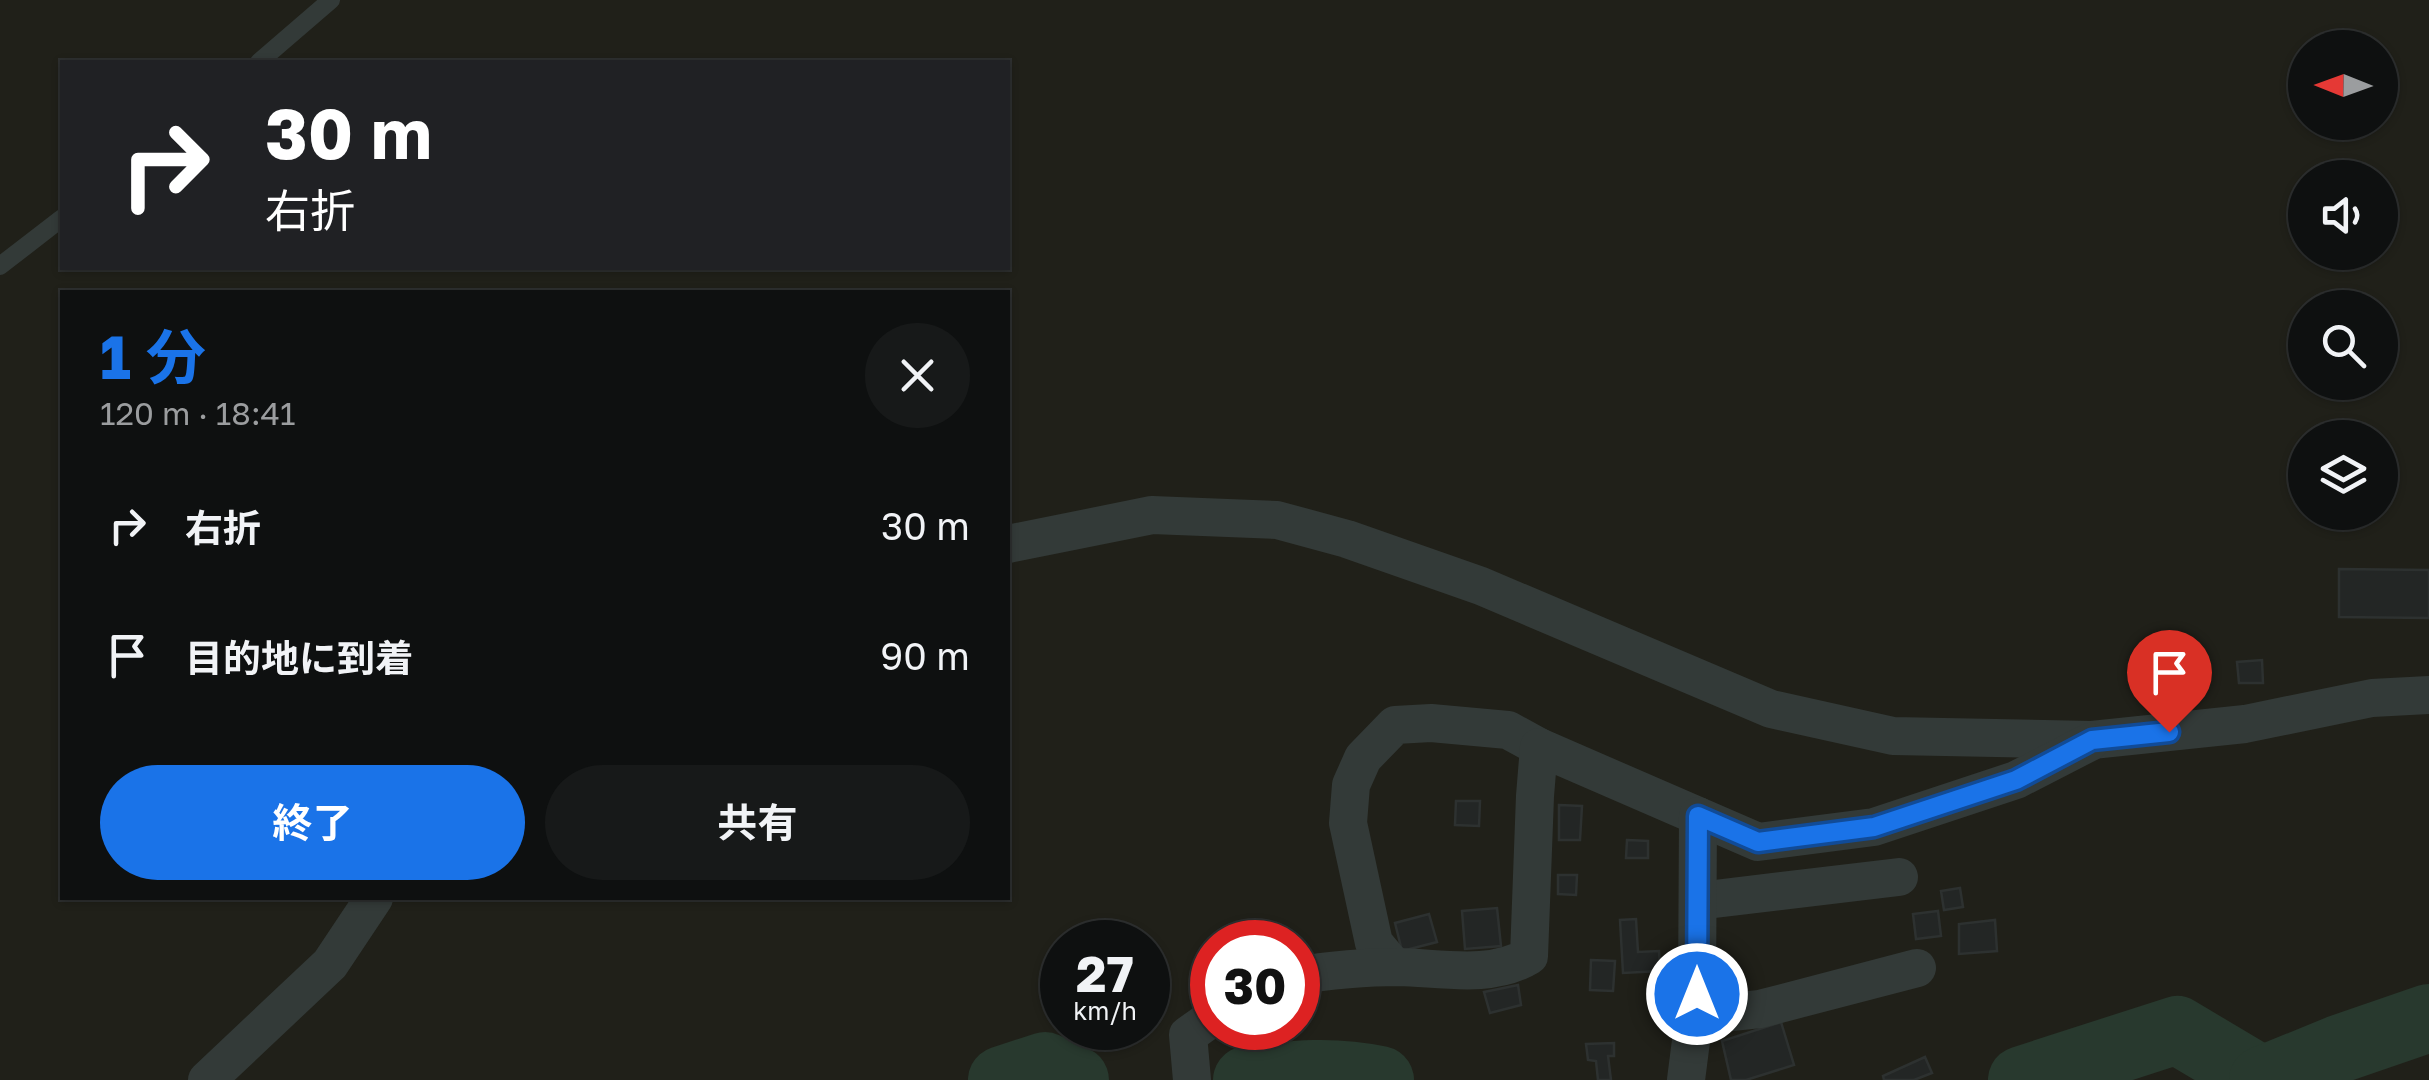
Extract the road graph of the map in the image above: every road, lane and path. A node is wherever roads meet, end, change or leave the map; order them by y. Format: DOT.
graph roads {
  1 [pos="331,0"];
  2 [pos="261,60"];
  3 [pos="60,220"];
  4 [pos="0,266"];
  5 [pos="1010,544"];
  6 [pos="2429,695"];
  7 [pos="2092,740"];
  8 [pos="1539,748"];
  9 [pos="1698,816"];
  10 [pos="1899,877"];
  11 [pos="373,900"];
  12 [pos="1698,901"];
  13 [pos="1394,967"];
  14 [pos="1918,968"];
  15 [pos="1320,974"];
  16 [pos="1694,1016"];
  17 [pos="1190,1034"];
  18 [pos="207,1080"];
  19 [pos="1192,1080"];
  20 [pos="1686,1080"];
  1 -- 2 [label="lane"];
  3 -- 4 [label="lane"];
  5 -- 7 [label="street"];
  6 -- 7 [label="street"];
  7 -- 9 [label="street"];
  8 -- 9 [label="street"];
  8 -- 13 [label="street"];
  8 -- 13 [label="street"];
  9 -- 12 [label="street"];
  10 -- 12 [label="street"];
  11 -- 18 [label="street"];
  12 -- 16 [label="street"];
  13 -- 15 [label="street"];
  14 -- 16 [label="street"];
  16 -- 20 [label="street"];
  17 -- 19 [label="street"];
}
